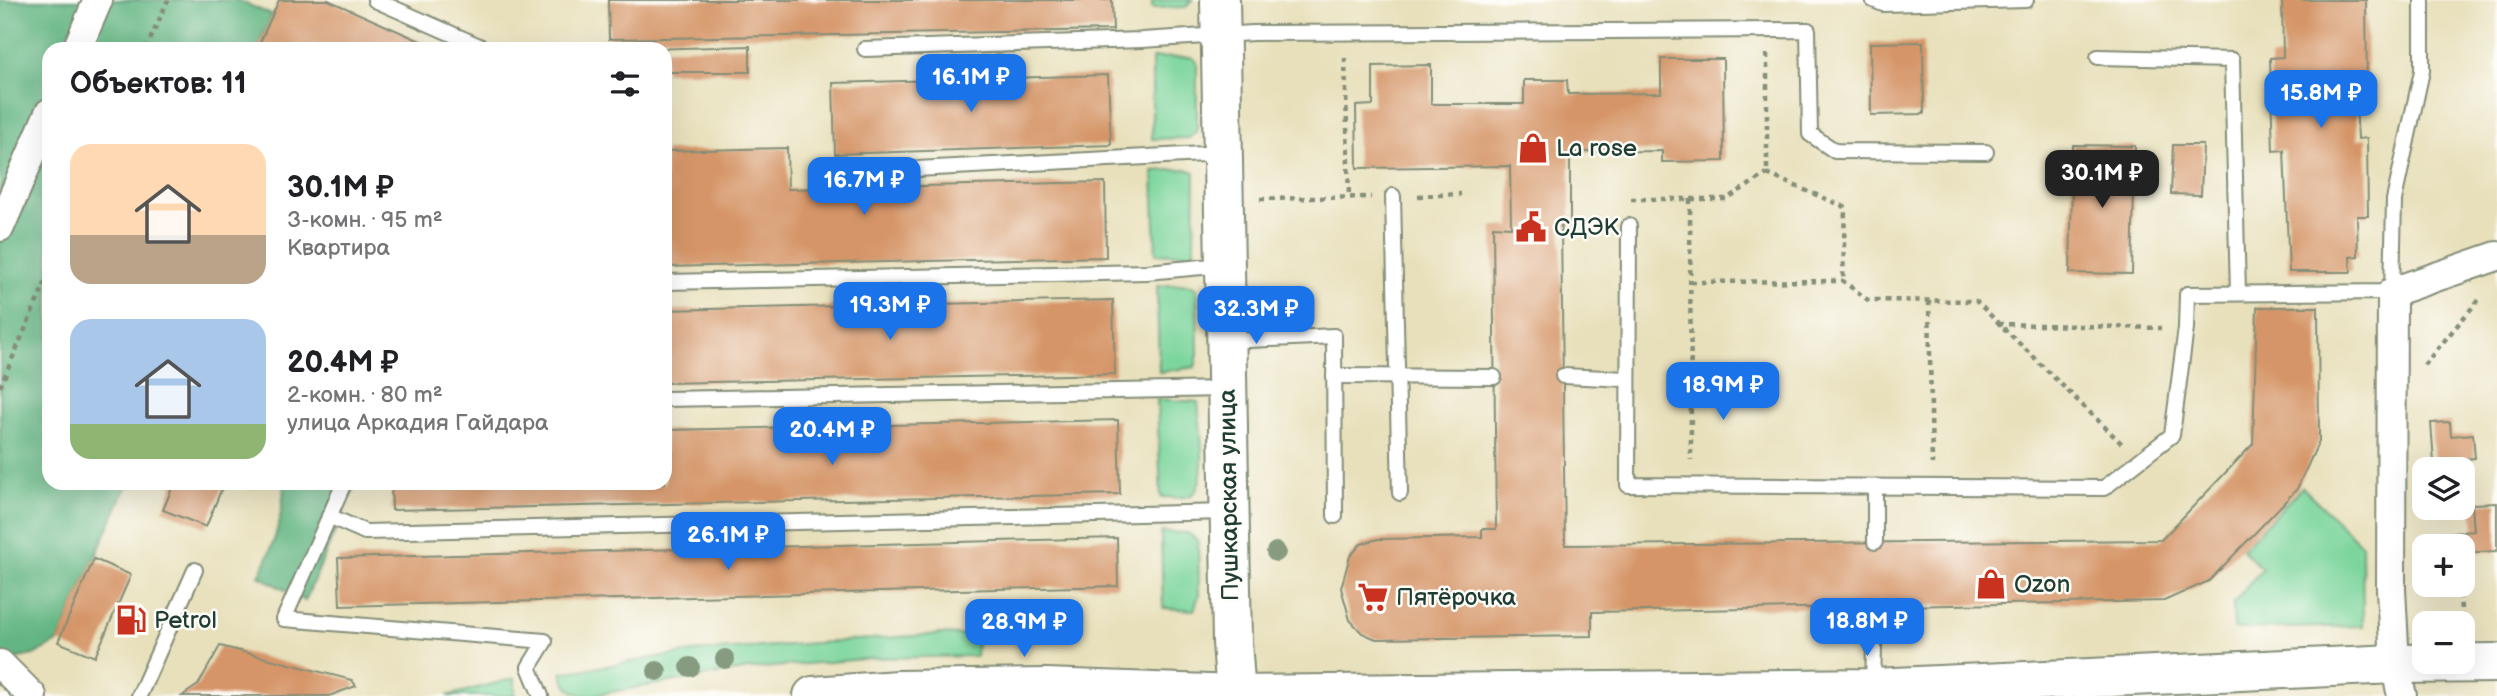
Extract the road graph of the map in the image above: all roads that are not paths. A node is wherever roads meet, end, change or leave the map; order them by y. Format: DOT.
graph roads {
  1 [pos="98,0"];
  2 [pos="375,0"];
  3 [pos="1873,0"];
  4 [pos="2026,0"];
  5 [pos="2422,0"];
  6 [pos="1221,17"];
  7 [pos="80,42"];
  8 [pos="470,42"];
  9 [pos="865,49"];
  10 [pos="2098,57"];
  11 [pos="42,129"];
  12 [pos="1224,152"];
  13 [pos="1986,152"];
  14 [pos="878,171"];
  15 [pos="1393,196"];
  16 [pos="1629,226"];
  17 [pos="0,227"];
  18 [pos="2497,256"];
  19 [pos="1225,265"];
  20 [pos="672,282"];
  21 [pos="2392,292"];
  22 [pos="2238,293"];
  23 [pos="1226,341"];
  24 [pos="1334,376"];
  25 [pos="1563,376"];
  26 [pos="1398,377"];
  27 [pos="1494,377"];
  28 [pos="1627,379"];
  29 [pos="1227,388"];
  30 [pos="672,399"];
  31 [pos="1875,487"];
  32 [pos="341,490"];
  33 [pos="1400,493"];
  34 [pos="1230,512"];
  35 [pos="329,516"];
  36 [pos="1335,516"];
  37 [pos="1875,542"];
  38 [pos="195,570"];
  39 [pos="1875,607"];
  40 [pos="2497,663"];
  41 [pos="0,664"];
  42 [pos="2399,680"];
  43 [pos="1873,692"];
  44 [pos="1236,695"];
  45 [pos="32,696"];
  46 [pos="139,696"];
  47 [pos="541,696"];
  48 [pos="813,696"];
  1 -- 7 [label="street"];
  2 -- 8 [label="lane"];
  3 -- 4 [label="lane"];
  5 -- 21 [label="lane"];
  6 -- 9 [label="lane"];
  6 -- 12 [label="main road, Пушкарская улица"];
  6 -- 13 [label="lane"];
  10 -- 22 [label="lane"];
  11 -- 17 [label="street"];
  12 -- 14 [label="lane"];
  12 -- 19 [label="main road, Пушкарская улица"];
  15 -- 26 [label="lane"];
  16 -- 28 [label="lane"];
  18 -- 21 [label="street"];
  19 -- 20 [label="lane"];
  19 -- 23 [label="main road, Пушкарская улица"];
  21 -- 22 [label="lane"];
  21 -- 42 [label="street"];
  22 -- 31 [label="lane"];
  23 -- 24 [label="lane"];
  23 -- 29 [label="main road, Пушкарская улица"];
  24 -- 26 [label="lane"];
  24 -- 36 [label="lane"];
  25 -- 28 [label="lane"];
  26 -- 27 [label="lane"];
  26 -- 33 [label="lane"];
  28 -- 31 [label="lane"];
  29 -- 30 [label="lane"];
  29 -- 34 [label="main road, Пушкарская улица"];
  31 -- 37 [label="lane"];
  32 -- 35 [label="lane"];
  34 -- 35 [label="lane"];
  34 -- 44 [label="main road, Пушкарская улица"];
  35 -- 47 [label="lane"];
  38 -- 46 [label="lane"];
  39 -- 43 [label="lane"];
  40 -- 42 [label="main road"];
  41 -- 45 [label="street"];
  42 -- 43 [label="main road"];
  43 -- 44 [label="main road"];
  44 -- 48 [label="main road"];
}
